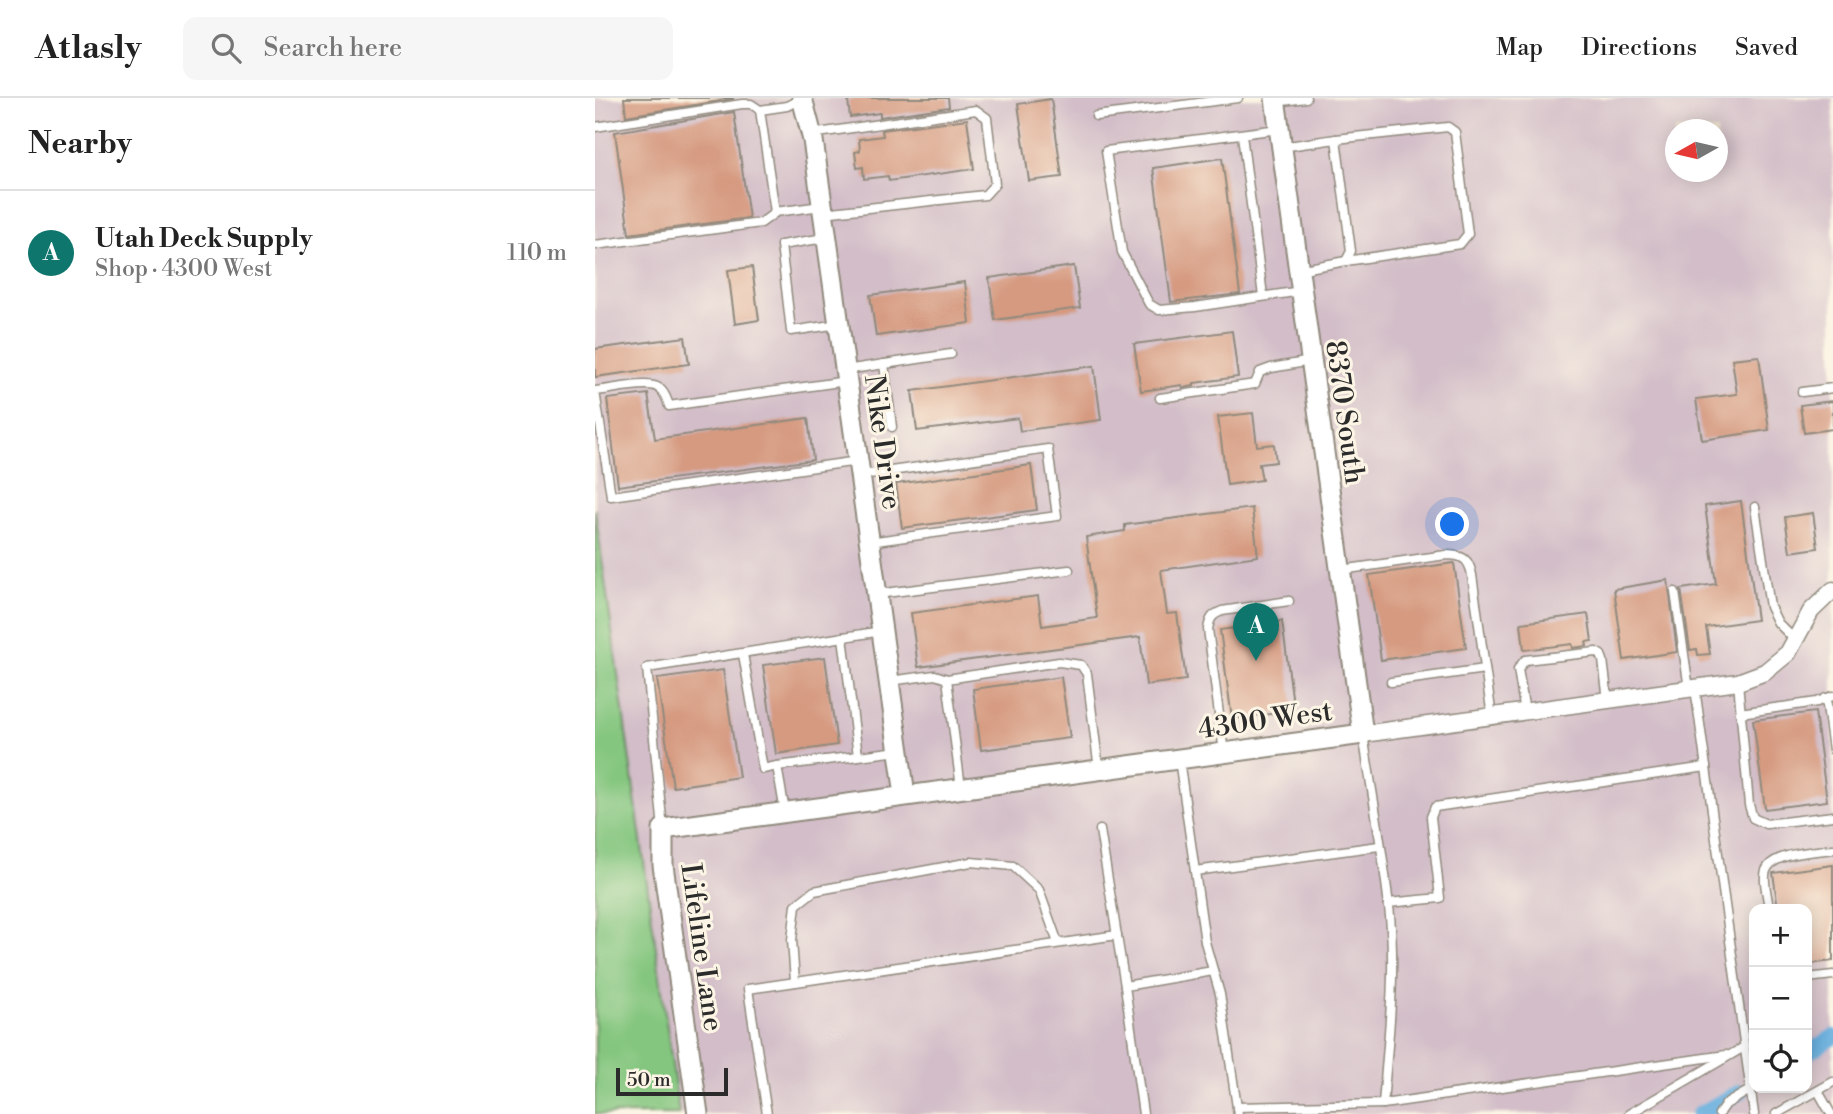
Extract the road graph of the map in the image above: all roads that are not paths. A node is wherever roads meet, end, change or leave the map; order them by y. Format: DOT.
graph roads {
  1 [pos="802,98"];
  2 [pos="1238,98"];
  3 [pos="1306,98"];
  4 [pos="1275,100"];
  5 [pos="760,110"];
  6 [pos="1097,116"];
  7 [pos="595,127"];
  8 [pos="811,134"];
  9 [pos="1243,135"];
  10 [pos="1280,138"];
  11 [pos="1336,139"];
  12 [pos="823,209"];
  13 [pos="776,212"];
  14 [pos="827,237"];
  15 [pos="595,245"];
  16 [pos="1346,261"];
  17 [pos="1298,270"];
  18 [pos="1301,291"];
  19 [pos="1263,296"];
  20 [pos="839,324"];
  21 [pos="951,355"];
  22 [pos="1311,361"];
  23 [pos="884,364"];
  24 [pos="846,375"];
  25 [pos="1833,388"];
  26 [pos="1802,392"];
  27 [pos="1160,398"];
  28 [pos="892,427"];
  29 [pos="859,468"];
  30 [pos="1755,507"];
  31 [pos="869,542"];
  32 [pos="1069,570"];
  33 [pos="1340,570"];
  34 [pos="1833,590"];
  35 [pos="1675,592"];
  36 [pos="877,594"];
  37 [pos="1289,601"];
  38 [pos="882,631"];
  39 [pos="843,637"];
  40 [pos="1795,639"];
  41 [pos="743,654"];
  42 [pos="1485,669"];
  43 [pos="947,678"];
  44 [pos="889,681"];
  45 [pos="1391,682"];
  46 [pos="1738,682"];
  47 [pos="1692,689"];
  48 [pos="1830,697"];
  49 [pos="1608,700"];
  50 [pos="1525,712"];
  51 [pos="1740,713"];
  52 [pos="1492,717"];
  53 [pos="1363,734"];
  54 [pos="1833,750"];
  55 [pos="899,751"];
  56 [pos="1224,753"];
  57 [pos="858,755"];
  58 [pos="1179,759"];
  59 [pos="777,766"];
  60 [pos="1706,767"];
  61 [pos="1098,770"];
  62 [pos="961,788"];
  63 [pos="905,795"];
  64 [pos="785,812"];
  65 [pos="1833,816"];
  66 [pos="663,829"];
  67 [pos="1100,830"];
  68 [pos="1380,846"];
  69 [pos="1833,849"];
  70 [pos="1195,871"];
  71 [pos="1388,904"];
  72 [pos="1768,904"];
  73 [pos="1117,935"];
  74 [pos="1058,943"];
  75 [pos="1213,971"];
  76 [pos="1833,975"];
  77 [pos="1812,977"];
  78 [pos="795,982"];
  79 [pos="1125,986"];
  80 [pos="1744,1046"];
  81 [pos="1726,1055"];
  82 [pos="1833,1082"];
  83 [pos="1749,1083"];
  84 [pos="1818,1090"];
  85 [pos="1749,1091"];
  86 [pos="1750,1093"];
  87 [pos="1383,1104"];
  88 [pos="1237,1111"];
  89 [pos="698,1114"];
  90 [pos="767,1114"];
  91 [pos="1143,1114"];
  92 [pos="1629,1114"];
  93 [pos="1719,1114"];
  94 [pos="1754,1114"];
  95 [pos="1776,1114"];
  96 [pos="1831,1114"];
  1 -- 5 [label="lane"];
  1 -- 8 [label="street, Nike Drive"];
  2 -- 6 [label="lane"];
  3 -- 4 [label="lane"];
  4 -- 10 [label="street, 8370 South"];
  5 -- 7 [label="lane"];
  5 -- 13 [label="lane"];
  8 -- 12 [label="street, Nike Drive"];
  8 -- 12 [label="lane"];
  9 -- 10 [label="lane"];
  9 -- 19 [label="lane"];
  9 -- 19 [label="lane"];
  10 -- 11 [label="lane"];
  10 -- 17 [label="street, 8370 South"];
  11 -- 16 [label="lane"];
  11 -- 16 [label="lane"];
  12 -- 13 [label="lane"];
  12 -- 14 [label="street, Nike Drive"];
  13 -- 15 [label="lane"];
  14 -- 20 [label="street, Nike Drive"];
  14 -- 20 [label="lane"];
  16 -- 17 [label="lane"];
  17 -- 18 [label="street, 8370 South"];
  18 -- 19 [label="lane"];
  18 -- 22 [label="street, 8370 South"];
  20 -- 24 [label="street, Nike Drive"];
  21 -- 23 [label="lane"];
  22 -- 27 [label="lane"];
  22 -- 33 [label="street, 8370 South"];
  23 -- 24 [label="lane"];
  23 -- 28 [label="lane"];
  24 -- 29 [label="street, Nike Drive"];
  24 -- 29 [label="lane"];
  25 -- 26 [label="lane"];
  29 -- 31 [label="street, Nike Drive"];
  29 -- 31 [label="lane"];
  30 -- 40 [label="lane"];
  31 -- 36 [label="street, Nike Drive"];
  32 -- 36 [label="lane"];
  33 -- 42 [label="lane"];
  33 -- 53 [label="street, 8370 South"];
  34 -- 40 [label="street, 4300 West"];
  35 -- 47 [label="lane"];
  36 -- 38 [label="street, Nike Drive"];
  37 -- 56 [label="lane"];
  38 -- 39 [label="lane"];
  38 -- 44 [label="street, Nike Drive"];
  39 -- 41 [label="lane"];
  39 -- 57 [label="lane"];
  40 -- 46 [label="street, 4300 West"];
  41 -- 59 [label="lane"];
  41 -- 66 [label="lane"];
  42 -- 45 [label="lane"];
  42 -- 52 [label="lane"];
  43 -- 44 [label="lane"];
  43 -- 61 [label="lane"];
  43 -- 62 [label="lane"];
  44 -- 55 [label="street, Nike Drive"];
  46 -- 47 [label="street, 4300 West"];
  46 -- 51 [label="lane"];
  47 -- 49 [label="street, 4300 West"];
  47 -- 60 [label="lane"];
  48 -- 51 [label="lane"];
  48 -- 54 [label="lane"];
  49 -- 50 [label="street, 4300 West"];
  49 -- 50 [label="lane"];
  50 -- 52 [label="street, 4300 West"];
  51 -- 65 [label="lane"];
  52 -- 53 [label="street, 4300 West"];
  53 -- 56 [label="street, 4300 West"];
  53 -- 68 [label="lane"];
  55 -- 57 [label="lane"];
  55 -- 63 [label="street, Nike Drive"];
  56 -- 58 [label="street, 4300 West"];
  57 -- 59 [label="lane"];
  58 -- 61 [label="street, 4300 West"];
  58 -- 70 [label="lane"];
  59 -- 64 [label="lane"];
  60 -- 71 [label="lane"];
  60 -- 80 [label="lane"];
  61 -- 62 [label="street, 4300 West"];
  62 -- 63 [label="street, 4300 West"];
  63 -- 64 [label="street, 4300 West"];
  64 -- 66 [label="street, 4300 West"];
  66 -- 89 [label="street, Lifeline Lane"];
  67 -- 73 [label="lane"];
  68 -- 70 [label="lane"];
  68 -- 71 [label="lane"];
  69 -- 72 [label="lane"];
  70 -- 75 [label="lane"];
  71 -- 87 [label="lane"];
  73 -- 74 [label="lane"];
  73 -- 79 [label="lane"];
  74 -- 78 [label="lane"];
  74 -- 78 [label="lane"];
  75 -- 79 [label="lane"];
  75 -- 88 [label="lane"];
  76 -- 77 [label="lane"];
  78 -- 90 [label="lane"];
  79 -- 91 [label="lane"];
  80 -- 81 [label="lane"];
  80 -- 83 [label="lane"];
  81 -- 87 [label="lane"];
  81 -- 92 [label="lane"];
  82 -- 84 [label="lane"];
  84 -- 95 [label="lane"];
  84 -- 96 [label="lane"];
  85 -- 93 [label="lane"];
  86 -- 94 [label="lane"];
  87 -- 88 [label="lane"];
}
